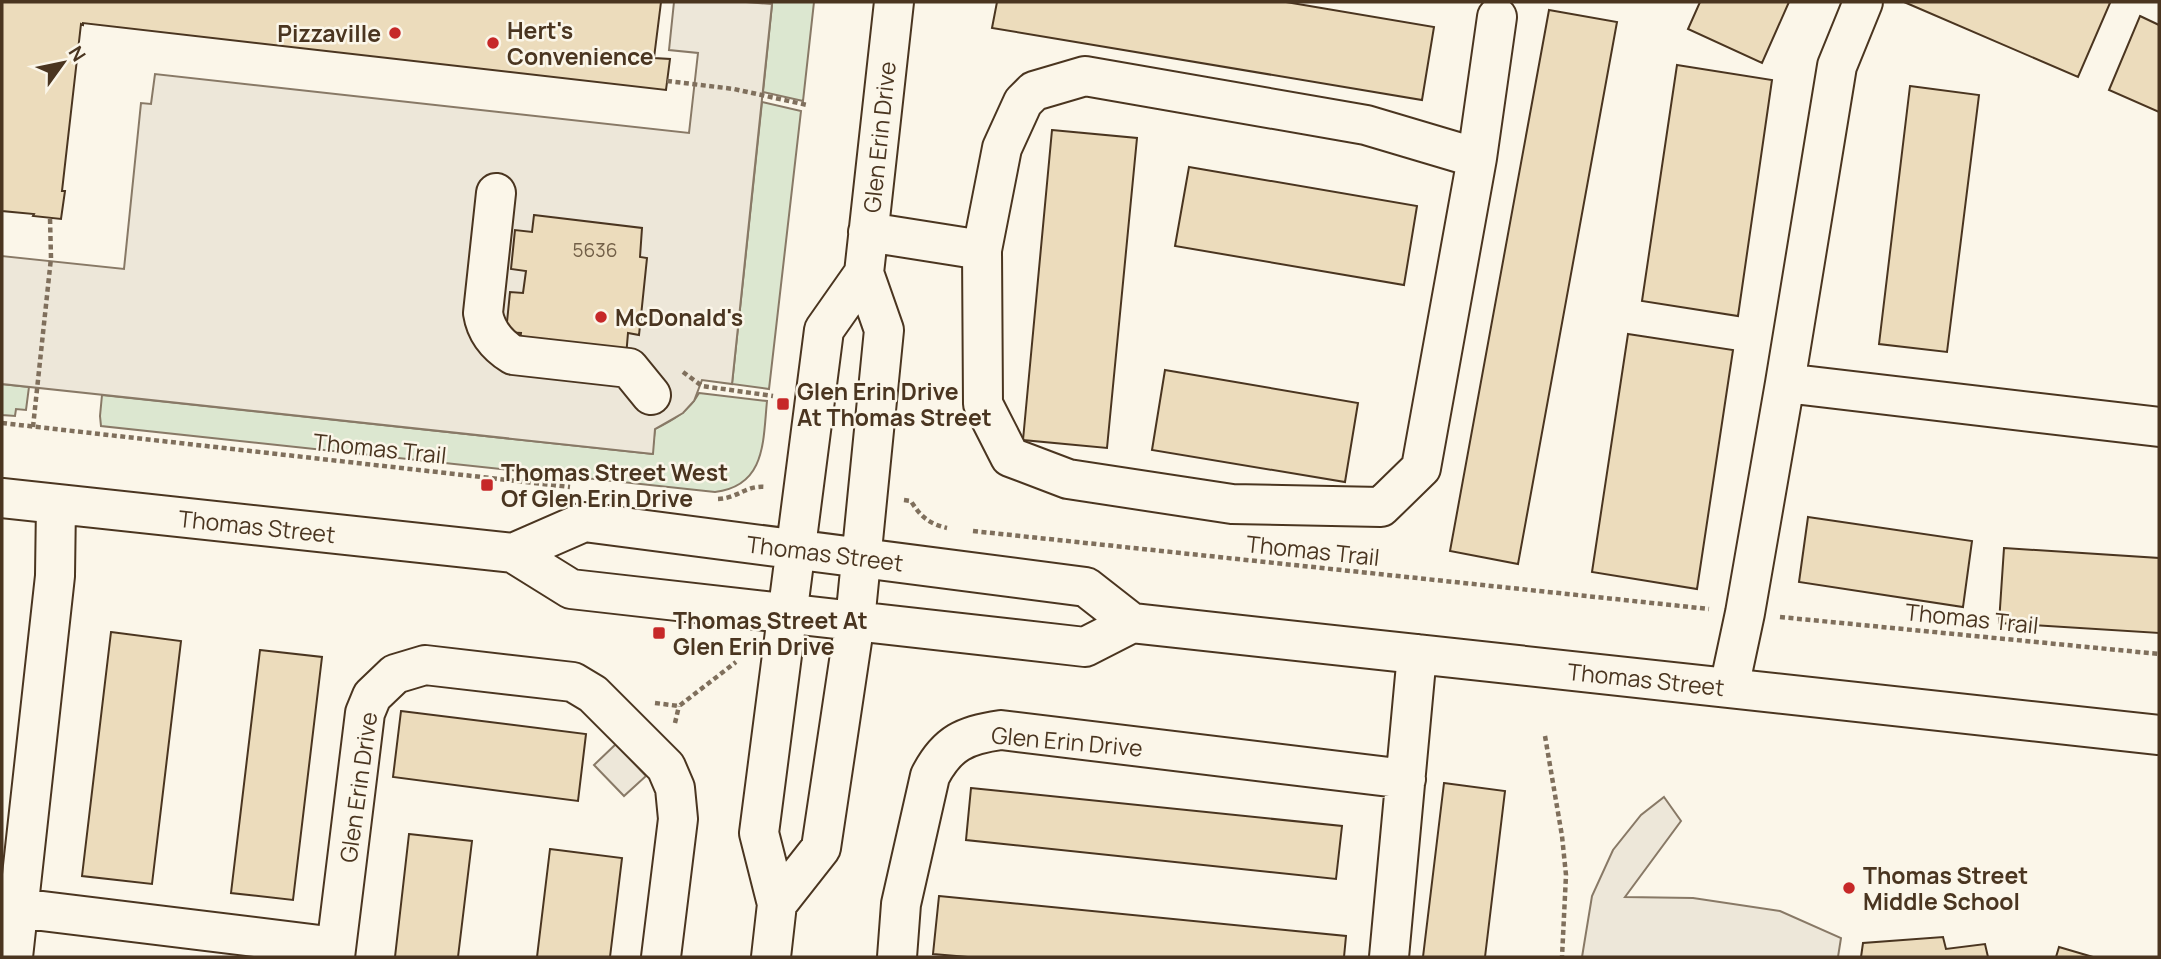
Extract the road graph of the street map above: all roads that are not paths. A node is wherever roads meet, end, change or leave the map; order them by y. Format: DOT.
graph roads {
  1 [pos="894,2"];
  2 [pos="1863,2"];
  3 [pos="1497,17"];
  4 [pos="1476,158"];
  5 [pos="496,193"];
  6 [pos="868,232"];
  7 [pos="982,250"];
  8 [pos="864,273"];
  9 [pos="1786,383"];
  10 [pos="651,396"];
  11 [pos="2159,427"];
  12 [pos="2,498"];
  13 [pos="56,504"];
  14 [pos="795,550"];
  15 [pos="513,553"];
  16 [pos="861,558"];
  17 [pos="787,612"];
  18 [pos="855,621"];
  19 [pos="1132,623"];
  20 [pos="1417,654"];
  21 [pos="1729,688"];
  22 [pos="2159,735"];
  23 [pos="1406,779"];
  24 [pos="777,904"];
  25 [pos="10,907"];
  26 [pos="336,952"];
  27 [pos="13,957"];
  28 [pos="661,957"];
  29 [pos="771,957"];
  30 [pos="897,957"];
  31 [pos="1390,957"];
  1 -- 6 [label="street, Glen Erin Drive"];
  2 -- 9 [label="street"];
  3 -- 4 [label="street"];
  4 -- 7 [label="street"];
  4 -- 7 [label="street"];
  5 -- 10 [label="street"];
  6 -- 7 [label="street"];
  6 -- 8 [label="street, Glen Erin Drive"];
  8 -- 14 [label="street, Glen Erin Drive"];
  8 -- 16 [label="street, Glen Erin Drive"];
  9 -- 11 [label="street"];
  9 -- 21 [label="street"];
  12 -- 13 [label="street, Thomas Street"];
  13 -- 15 [label="street, Thomas Street"];
  13 -- 25 [label="street"];
  14 -- 15 [label="street, Thomas Street"];
  14 -- 16 [label="street, Thomas Street"];
  14 -- 17 [label="street, Glen Erin Drive"];
  15 -- 17 [label="street, Thomas Street"];
  16 -- 18 [label="street, Glen Erin Drive"];
  16 -- 19 [label="street, Thomas Street"];
  17 -- 18 [label="street, Thomas Street"];
  17 -- 24 [label="street, Glen Erin Drive"];
  18 -- 19 [label="street, Thomas Street"];
  18 -- 24 [label="street, Glen Erin Drive"];
  19 -- 20 [label="street, Thomas Street"];
  20 -- 21 [label="street, Thomas Street"];
  20 -- 23 [label="street"];
  21 -- 22 [label="street, Thomas Street"];
  23 -- 30 [label="street, Glen Erin Drive"];
  23 -- 31 [label="street"];
  24 -- 29 [label="street, Glen Erin Drive"];
  25 -- 26 [label="street, Glen Erin Drive"];
  25 -- 27 [label="street"];
  26 -- 28 [label="street, Glen Erin Drive"];
}
